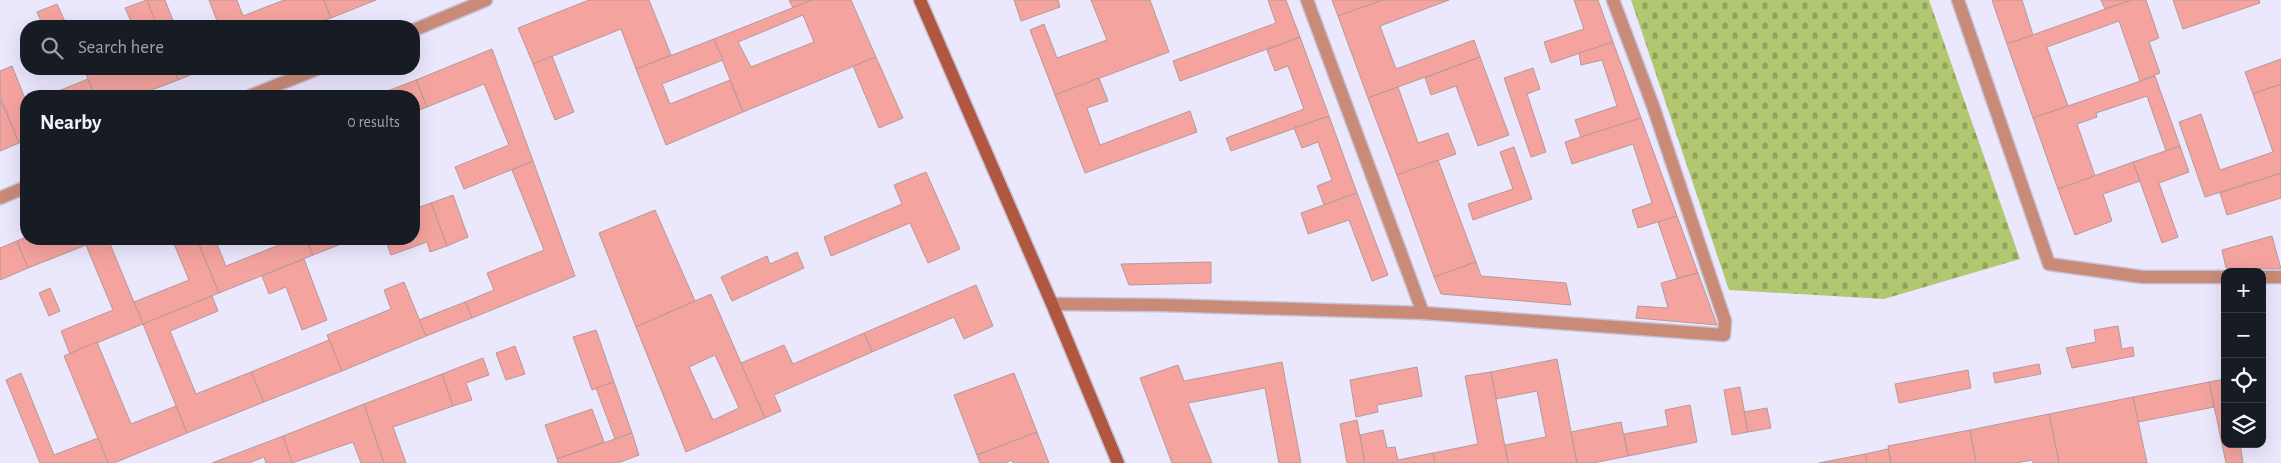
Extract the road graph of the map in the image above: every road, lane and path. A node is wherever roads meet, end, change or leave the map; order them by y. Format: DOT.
graph roads {
  1 [pos="486,0"];
  2 [pos="920,0"];
  3 [pos="1307,0"];
  4 [pos="1613,0"];
  5 [pos="1958,0"];
  6 [pos="420,28"];
  7 [pos="302,75"];
  8 [pos="265,90"];
  9 [pos="20,190"];
  10 [pos="0,198"];
  11 [pos="2221,277"];
  12 [pos="2266,277"];
  13 [pos="2281,277"];
  14 [pos="1052,304"];
  15 [pos="1422,313"];
  16 [pos="1118,463"];
  1 -- 6 [label="street"];
  2 -- 14 [label="street"];
  3 -- 15 [label="street"];
  4 -- 15 [label="street"];
  5 -- 11 [label="street"];
  7 -- 8 [label="street"];
  9 -- 10 [label="street"];
  12 -- 13 [label="street"];
  14 -- 15 [label="street"];
  14 -- 16 [label="street"];
}
